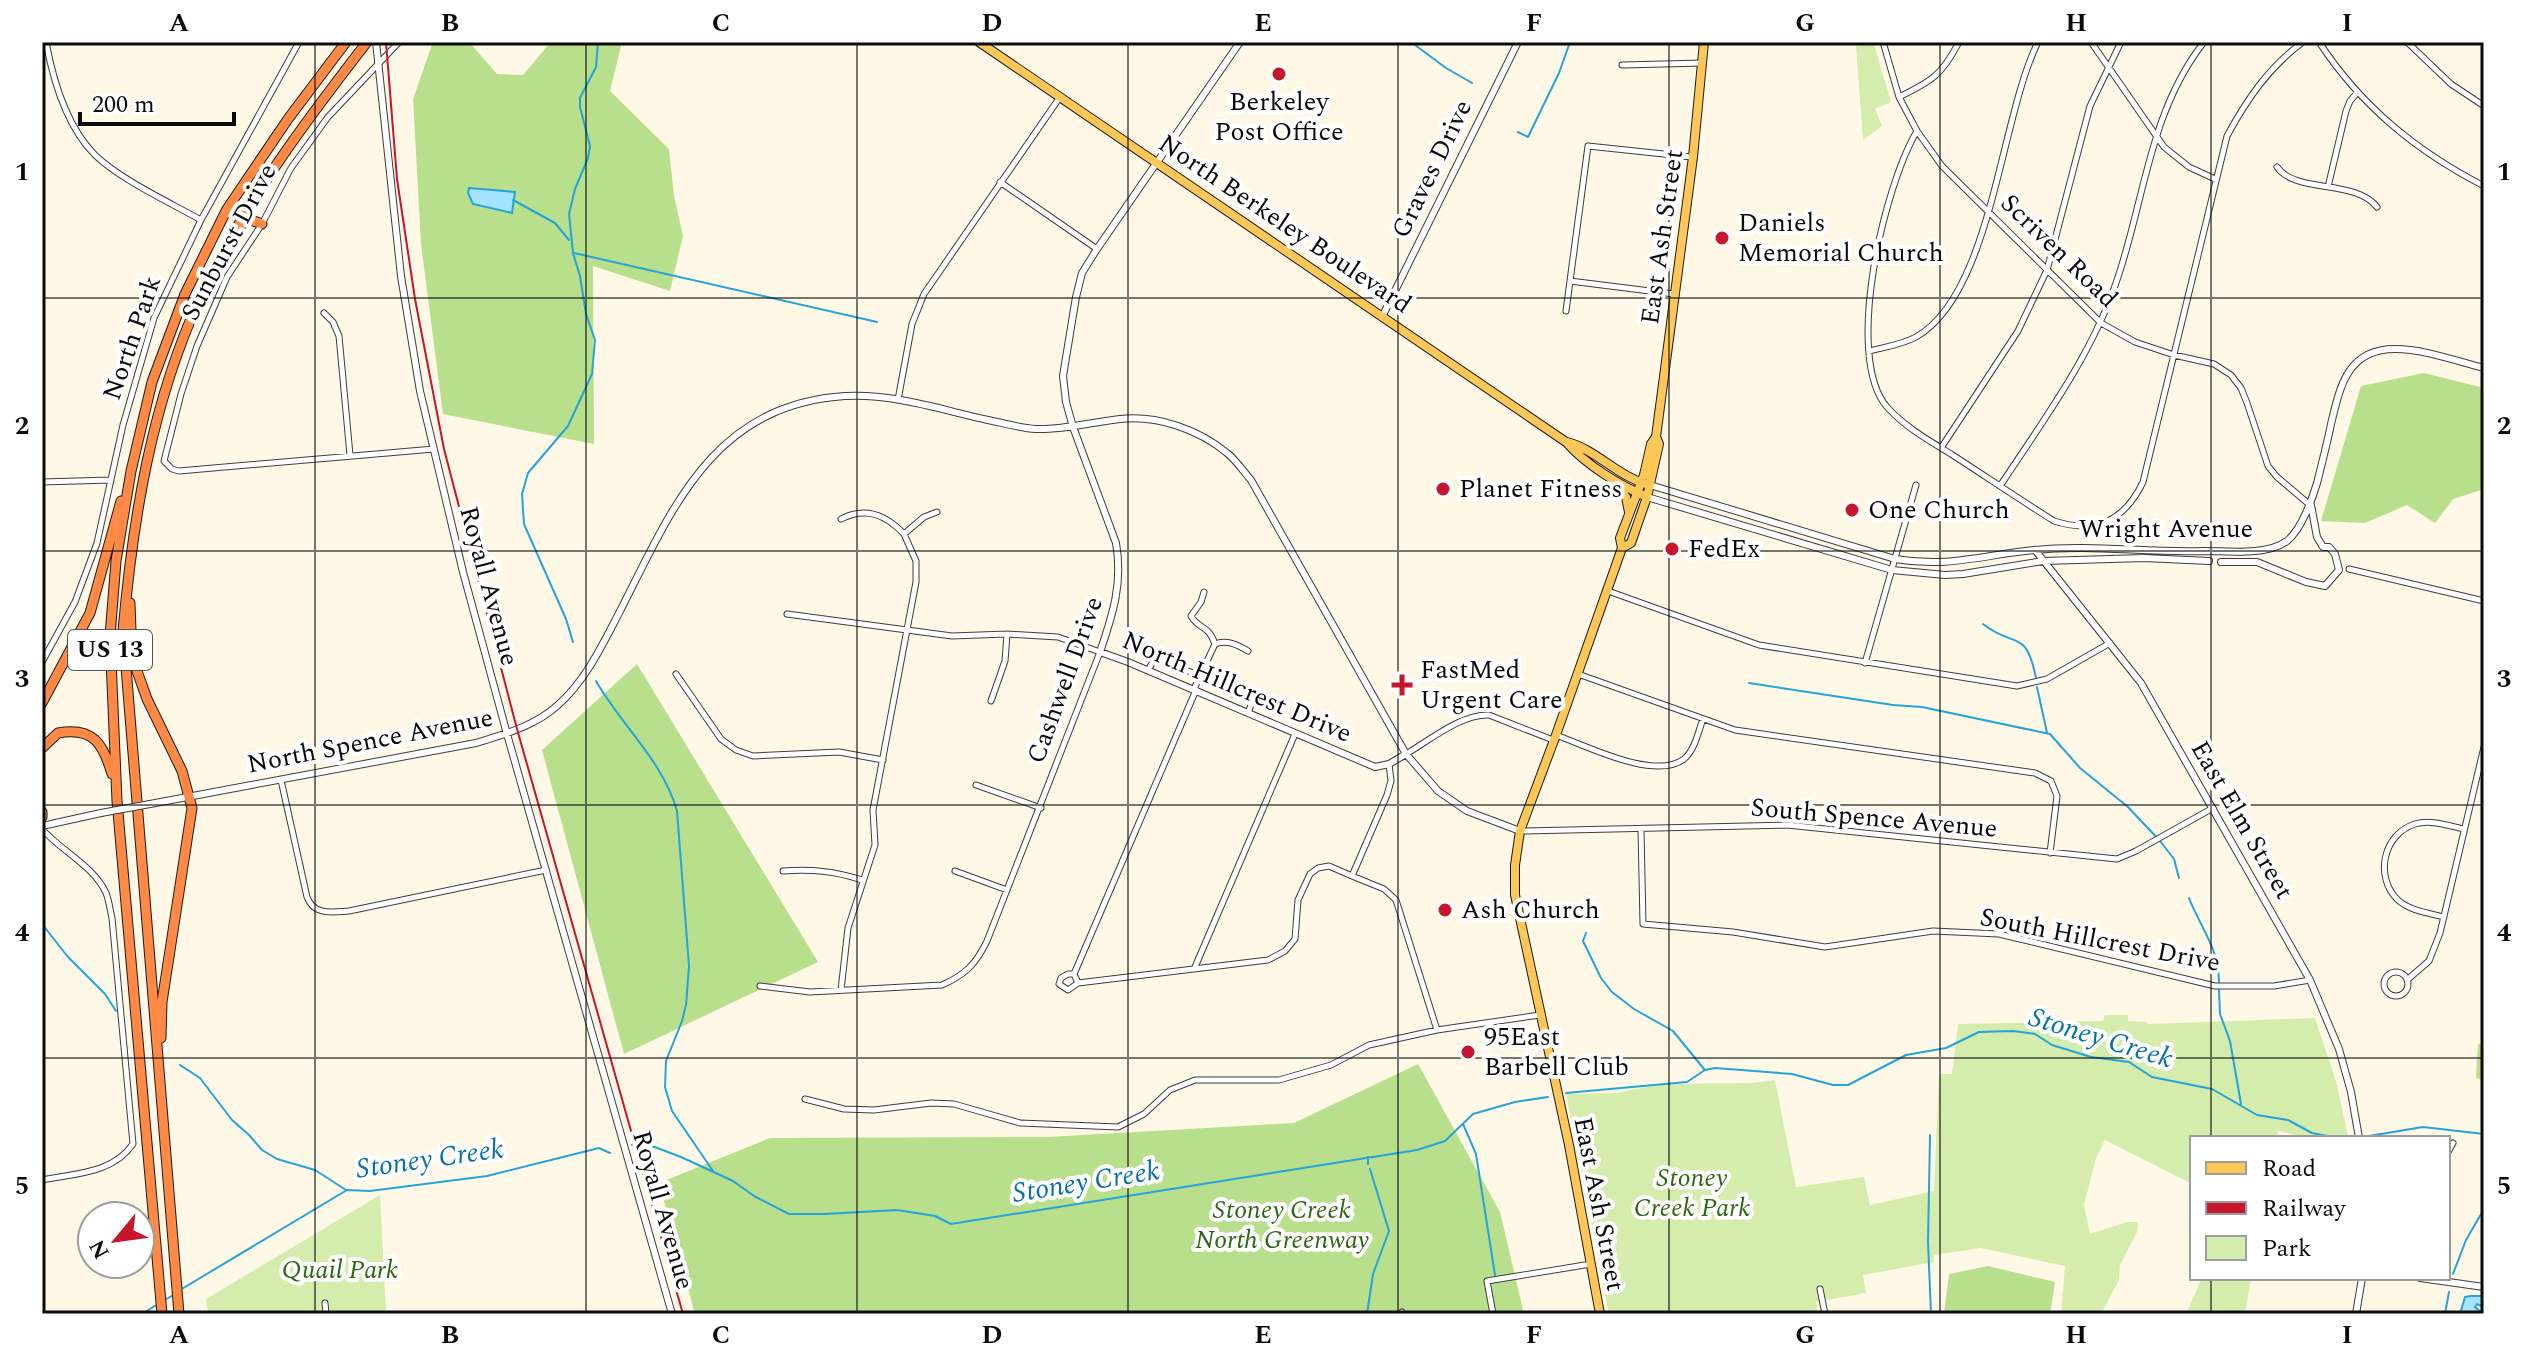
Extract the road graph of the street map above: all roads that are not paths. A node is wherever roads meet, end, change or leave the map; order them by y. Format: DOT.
graph roads {
  1 [pos="46,42"];
  2 [pos="299,42"];
  3 [pos="346,42"];
  4 [pos="367,42"];
  5 [pos="376,42"];
  6 [pos="399,42"];
  7 [pos="979,42"];
  8 [pos="1240,42"];
  9 [pos="1518,42"];
  10 [pos="1704,42"];
  11 [pos="1883,42"];
  12 [pos="1959,42"];
  13 [pos="2038,42"];
  14 [pos="2091,42"];
  15 [pos="2121,42"];
  16 [pos="2204,42"];
  17 [pos="2303,42"];
  18 [pos="2319,42"];
  19 [pos="2407,42"];
  20 [pos="1703,63"];
  21 [pos="1622,65"];
  22 [pos="2108,66"];
  23 [pos="378,67"];
  24 [pos="2357,93"];
  25 [pos="1060,97"];
  26 [pos="1899,97"];
  27 [pos="2484,106"];
  28 [pos="1917,131"];
  29 [pos="2155,134"];
  30 [pos="1693,157"];
  31 [pos="1158,162"];
  32 [pos="2277,167"];
  33 [pos="2215,179"];
  34 [pos="1000,182"];
  35 [pos="2484,186"];
  36 [pos="2328,187"];
  37 [pos="252,202"];
  38 [pos="2377,207"];
  39 [pos="1989,211"];
  40 [pos="201,220"];
  41 [pos="262,224"];
  42 [pos="231,239"];
  43 [pos="1097,249"];
  44 [pos="2047,270"];
  45 [pos="1570,281"];
  46 [pos="1674,294"];
  47 [pos="1566,311"];
  48 [pos="324,313"];
  49 [pos="1383,315"];
  50 [pos="2101,323"];
  51 [pos="1869,351"];
  52 [pos="2174,355"];
  53 [pos="2484,368"];
  54 [pos="898,400"];
  55 [pos="1073,427"];
  56 [pos="1566,442"];
  57 [pos="1941,448"];
  58 [pos="434,449"];
  59 [pos="350,455"];
  60 [pos="131,471"];
  61 [pos="1612,478"];
  62 [pos="111,480"];
  63 [pos="42,482"];
  64 [pos="1645,484"];
  65 [pos="1916,485"];
  66 [pos="2000,486"];
  67 [pos="1637,493"];
  68 [pos="1647,497"];
  69 [pos="2311,505"];
  70 [pos="937,512"];
  71 [pos="1629,516"];
  72 [pos="841,519"];
  73 [pos="904,534"];
  74 [pos="1622,548"];
  75 [pos="2035,550"];
  76 [pos="129,559"];
  77 [pos="1895,559"];
  78 [pos="2043,561"];
  79 [pos="2209,561"];
  80 [pos="2221,562"];
  81 [pos="2349,569"];
  82 [pos="1892,570"];
  83 [pos="1607,590"];
  84 [pos="1204,592"];
  85 [pos="2484,601"];
  86 [pos="787,614"];
  87 [pos="907,630"];
  88 [pos="1007,634"];
  89 [pos="2110,643"];
  90 [pos="1215,644"];
  91 [pos="1248,651"];
  92 [pos="1100,652"];
  93 [pos="42,662"];
  94 [pos="1865,663"];
  95 [pos="1148,670"];
  96 [pos="676,674"];
  97 [pos="1578,674"];
  98 [pos="1201,676"];
  99 [pos="1197,690"];
  100 [pos="991,701"];
  101 [pos="42,703"];
  102 [pos="1248,713"];
  103 [pos="1703,719"];
  104 [pos="507,734"];
  105 [pos="1295,734"];
  106 [pos="1555,738"];
  107 [pos="2484,747"];
  108 [pos="42,748"];
  109 [pos="1406,754"];
  110 [pos="883,760"];
  111 [pos="1389,764"];
  112 [pos="281,780"];
  113 [pos="2476,783"];
  114 [pos="976,785"];
  115 [pos="2484,785"];
  116 [pos="190,797"];
  117 [pos="117,801"];
  118 [pos="1041,808"];
  119 [pos="2213,808"];
  120 [pos="42,828"];
  121 [pos="1641,829"];
  122 [pos="2464,829"];
  123 [pos="1520,831"];
  124 [pos="2050,853"];
  125 [pos="546,870"];
  126 [pos="783,871"];
  127 [pos="955,871"];
  128 [pos="1352,876"];
  129 [pos="862,880"];
  130 [pos="1007,890"];
  131 [pos="2444,917"];
  132 [pos="1195,967"];
  133 [pos="1074,974"];
  134 [pos="2310,980"];
  135 [pos="2407,980"];
  136 [pos="1078,983"];
  137 [pos="760,986"];
  138 [pos="841,990"];
  139 [pos="1540,1015"];
  140 [pos="1437,1030"];
  141 [pos="159,1081"];
  142 [pos="805,1099"];
  143 [pos="2359,1136"];
  144 [pos="2453,1143"];
  145 [pos="2450,1148"];
  146 [pos="42,1180"];
  147 [pos="1592,1263"];
  148 [pos="2362,1280"];
  149 [pos="2434,1280"];
  150 [pos="2484,1287"];
  151 [pos="1820,1289"];
  152 [pos="325,1303"];
  153 [pos="162,1314"];
  154 [pos="179,1314"];
  155 [pos="326,1314"];
  156 [pos="672,1314"];
  157 [pos="1493,1314"];
  158 [pos="1600,1314"];
  159 [pos="1825,1314"];
  160 [pos="2356,1314"];
  1 -- 40 [label="street"];
  2 -- 40 [label="street, North Park"];
  3 -- 60 [label="highway, US 13"];
  4 -- 37 [label="highway, US 13"];
  5 -- 23 [label="street, Royall Avenue"];
  6 -- 23 [label="street, Sunburst Drive"];
  7 -- 25 [label="main road, North Berkeley Boulevard"];
  8 -- 31 [label="street, Cashwell Drive"];
  9 -- 49 [label="street, Graves Drive"];
  10 -- 20 [label="main road, East Ash Street"];
  11 -- 26 [label="street, Scriven Road"];
  12 -- 26 [label="street"];
  13 -- 39 [label="street"];
  14 -- 22 [label="street"];
  15 -- 22 [label="street"];
  16 -- 29 [label="street"];
  17 -- 33 [label="street"];
  18 -- 24 [label="street"];
  19 -- 27 [label="street"];
  20 -- 21 [label="street"];
  20 -- 30 [label="main road, East Ash Street"];
  22 -- 29 [label="street"];
  22 -- 44 [label="street"];
  23 -- 41 [label="street, Sunburst Drive"];
  23 -- 58 [label="street, Royall Avenue"];
  24 -- 35 [label="street"];
  24 -- 36 [label="street"];
  25 -- 31 [label="main road, North Berkeley Boulevard"];
  25 -- 34 [label="street"];
  26 -- 28 [label="street, Scriven Road"];
  28 -- 39 [label="street, Scriven Road"];
  28 -- 51 [label="street"];
  29 -- 33 [label="street"];
  29 -- 50 [label="street"];
  30 -- 45 [label="street"];
  30 -- 46 [label="main road, East Ash Street"];
  31 -- 43 [label="street, Cashwell Drive"];
  31 -- 49 [label="main road, North Berkeley Boulevard"];
  32 -- 36 [label="street"];
  33 -- 52 [label="street"];
  34 -- 43 [label="street"];
  34 -- 54 [label="street"];
  36 -- 38 [label="street"];
  37 -- 41 [label="highway"];
  37 -- 42 [label="highway, US 13"];
  39 -- 44 [label="street, Scriven Road"];
  39 -- 51 [label="street"];
  40 -- 62 [label="street, North Park"];
  41 -- 42 [label="highway"];
  41 -- 59 [label="street, Sunburst Drive"];
  42 -- 76 [label="highway, US 13"];
  43 -- 55 [label="street, Cashwell Drive"];
  44 -- 50 [label="street, Scriven Road"];
  44 -- 57 [label="street"];
  45 -- 46 [label="street"];
  45 -- 47 [label="street"];
  46 -- 64 [label="main road, East Ash Street"];
  48 -- 59 [label="street"];
  49 -- 56 [label="main road, North Berkeley Boulevard"];
  50 -- 52 [label="street, Scriven Road"];
  50 -- 66 [label="street"];
  51 -- 57 [label="street"];
  52 -- 66 [label="street"];
  52 -- 69 [label="street, Scriven Road"];
  53 -- 69 [label="street"];
  54 -- 55 [label="street, North Spence Avenue"];
  54 -- 104 [label="street, North Spence Avenue"];
  55 -- 92 [label="street, Cashwell Drive"];
  55 -- 109 [label="street, North Spence Avenue"];
  56 -- 61 [label="main road, North Berkeley Boulevard"];
  56 -- 64 [label="main road, North Berkeley Boulevard"];
  57 -- 66 [label="street"];
  58 -- 59 [label="street, Sunburst Drive"];
  58 -- 104 [label="street, Royall Avenue"];
  60 -- 101 [label="highway"];
  60 -- 117 [label="highway, US 13"];
  61 -- 67 [label="main road, North Berkeley Boulevard"];
  61 -- 71 [label="main road"];
  62 -- 63 [label="street"];
  62 -- 93 [label="street, North Park"];
  64 -- 67 [label="main road, East Ash Street"];
  64 -- 68 [label="main road, East Ash Street"];
  64 -- 77 [label="street, Wright Avenue"];
  65 -- 77 [label="street"];
  67 -- 68 [label="main road, North Berkeley Boulevard"];
  67 -- 71 [label="main road, East Ash Street"];
  68 -- 74 [label="main road, East Ash Street"];
  68 -- 82 [label="street, Wright Avenue"];
  69 -- 75 [label="street, Wright Avenue"];
  69 -- 80 [label="street, Wright Avenue"];
  70 -- 73 [label="street"];
  71 -- 74 [label="main road, East Ash Street"];
  72 -- 73 [label="street"];
  73 -- 87 [label="street"];
  74 -- 83 [label="main road, East Ash Street"];
  75 -- 77 [label="street, Wright Avenue"];
  75 -- 78 [label="street, East Elm Street"];
  76 -- 116 [label="highway"];
  76 -- 141 [label="highway, US 13"];
  77 -- 82 [label="street"];
  78 -- 79 [label="street, Wright Avenue"];
  78 -- 82 [label="street, Wright Avenue"];
  78 -- 89 [label="street, East Elm Street"];
  81 -- 85 [label="street"];
  82 -- 94 [label="street"];
  83 -- 94 [label="street"];
  83 -- 97 [label="main road, East Ash Street"];
  84 -- 90 [label="street"];
  86 -- 87 [label="street, North Hillcrest Drive"];
  87 -- 88 [label="street, North Hillcrest Drive"];
  87 -- 110 [label="street"];
  88 -- 92 [label="street, North Hillcrest Drive"];
  88 -- 100 [label="street"];
  89 -- 94 [label="street"];
  89 -- 119 [label="street, East Elm Street"];
  90 -- 91 [label="street"];
  90 -- 98 [label="street"];
  92 -- 95 [label="street, North Hillcrest Drive"];
  92 -- 118 [label="street, Cashwell Drive"];
  95 -- 98 [label="street"];
  95 -- 99 [label="street, North Hillcrest Drive"];
  96 -- 110 [label="street"];
  97 -- 103 [label="street"];
  97 -- 106 [label="main road, East Ash Street"];
  98 -- 99 [label="street"];
  98 -- 102 [label="street"];
  99 -- 102 [label="street, North Hillcrest Drive"];
  99 -- 133 [label="street"];
  102 -- 105 [label="street, North Hillcrest Drive"];
  103 -- 106 [label="street"];
  103 -- 124 [label="street"];
  104 -- 112 [label="street, North Spence Avenue"];
  104 -- 125 [label="street, Royall Avenue"];
  105 -- 111 [label="street, North Hillcrest Drive"];
  105 -- 132 [label="street"];
  106 -- 109 [label="street"];
  106 -- 123 [label="main road, East Ash Street"];
  107 -- 113 [label="street"];
  108 -- 117 [label="highway"];
  109 -- 111 [label="street"];
  109 -- 123 [label="street, North Spence Avenue"];
  110 -- 129 [label="street"];
  111 -- 128 [label="street"];
  112 -- 116 [label="street, North Spence Avenue"];
  112 -- 125 [label="street"];
  113 -- 115 [label="street"];
  113 -- 122 [label="street"];
  114 -- 118 [label="street"];
  116 -- 120 [label="street, North Spence Avenue, bridge"];
  116 -- 141 [label="highway"];
  117 -- 153 [label="highway, US 13"];
  118 -- 130 [label="street, Cashwell Drive"];
  119 -- 124 [label="street, South Spence Avenue"];
  119 -- 134 [label="street, East Elm Street"];
  120 -- 146 [label="street"];
  121 -- 123 [label="street, South Spence Avenue"];
  121 -- 124 [label="street, South Spence Avenue"];
  121 -- 134 [label="street, South Hillcrest Drive"];
  122 -- 131 [label="street"];
  122 -- 131 [label="street"];
  123 -- 139 [label="main road, East Ash Street"];
  125 -- 156 [label="street, Royall Avenue"];
  126 -- 129 [label="street"];
  127 -- 130 [label="street"];
  128 -- 132 [label="street"];
  128 -- 140 [label="street"];
  129 -- 138 [label="street"];
  130 -- 138 [label="street, Cashwell Drive"];
  131 -- 135 [label="street"];
  132 -- 136 [label="street"];
  133 -- 136 [label="street"];
  133 -- 136 [label="street"];
  134 -- 143 [label="street, East Elm Street"];
  135 -- 135 [label="street"];
  137 -- 138 [label="street, Cashwell Drive"];
  139 -- 140 [label="street"];
  139 -- 147 [label="main road, East Ash Street"];
  140 -- 142 [label="street"];
  141 -- 154 [label="highway, US 13"];
  144 -- 145 [label="street"];
  147 -- 157 [label="street"];
  147 -- 158 [label="main road, East Ash Street"];
  148 -- 160 [label="street"];
  149 -- 150 [label="street"];
  151 -- 159 [label="street"];
  152 -- 155 [label="street"];
}
